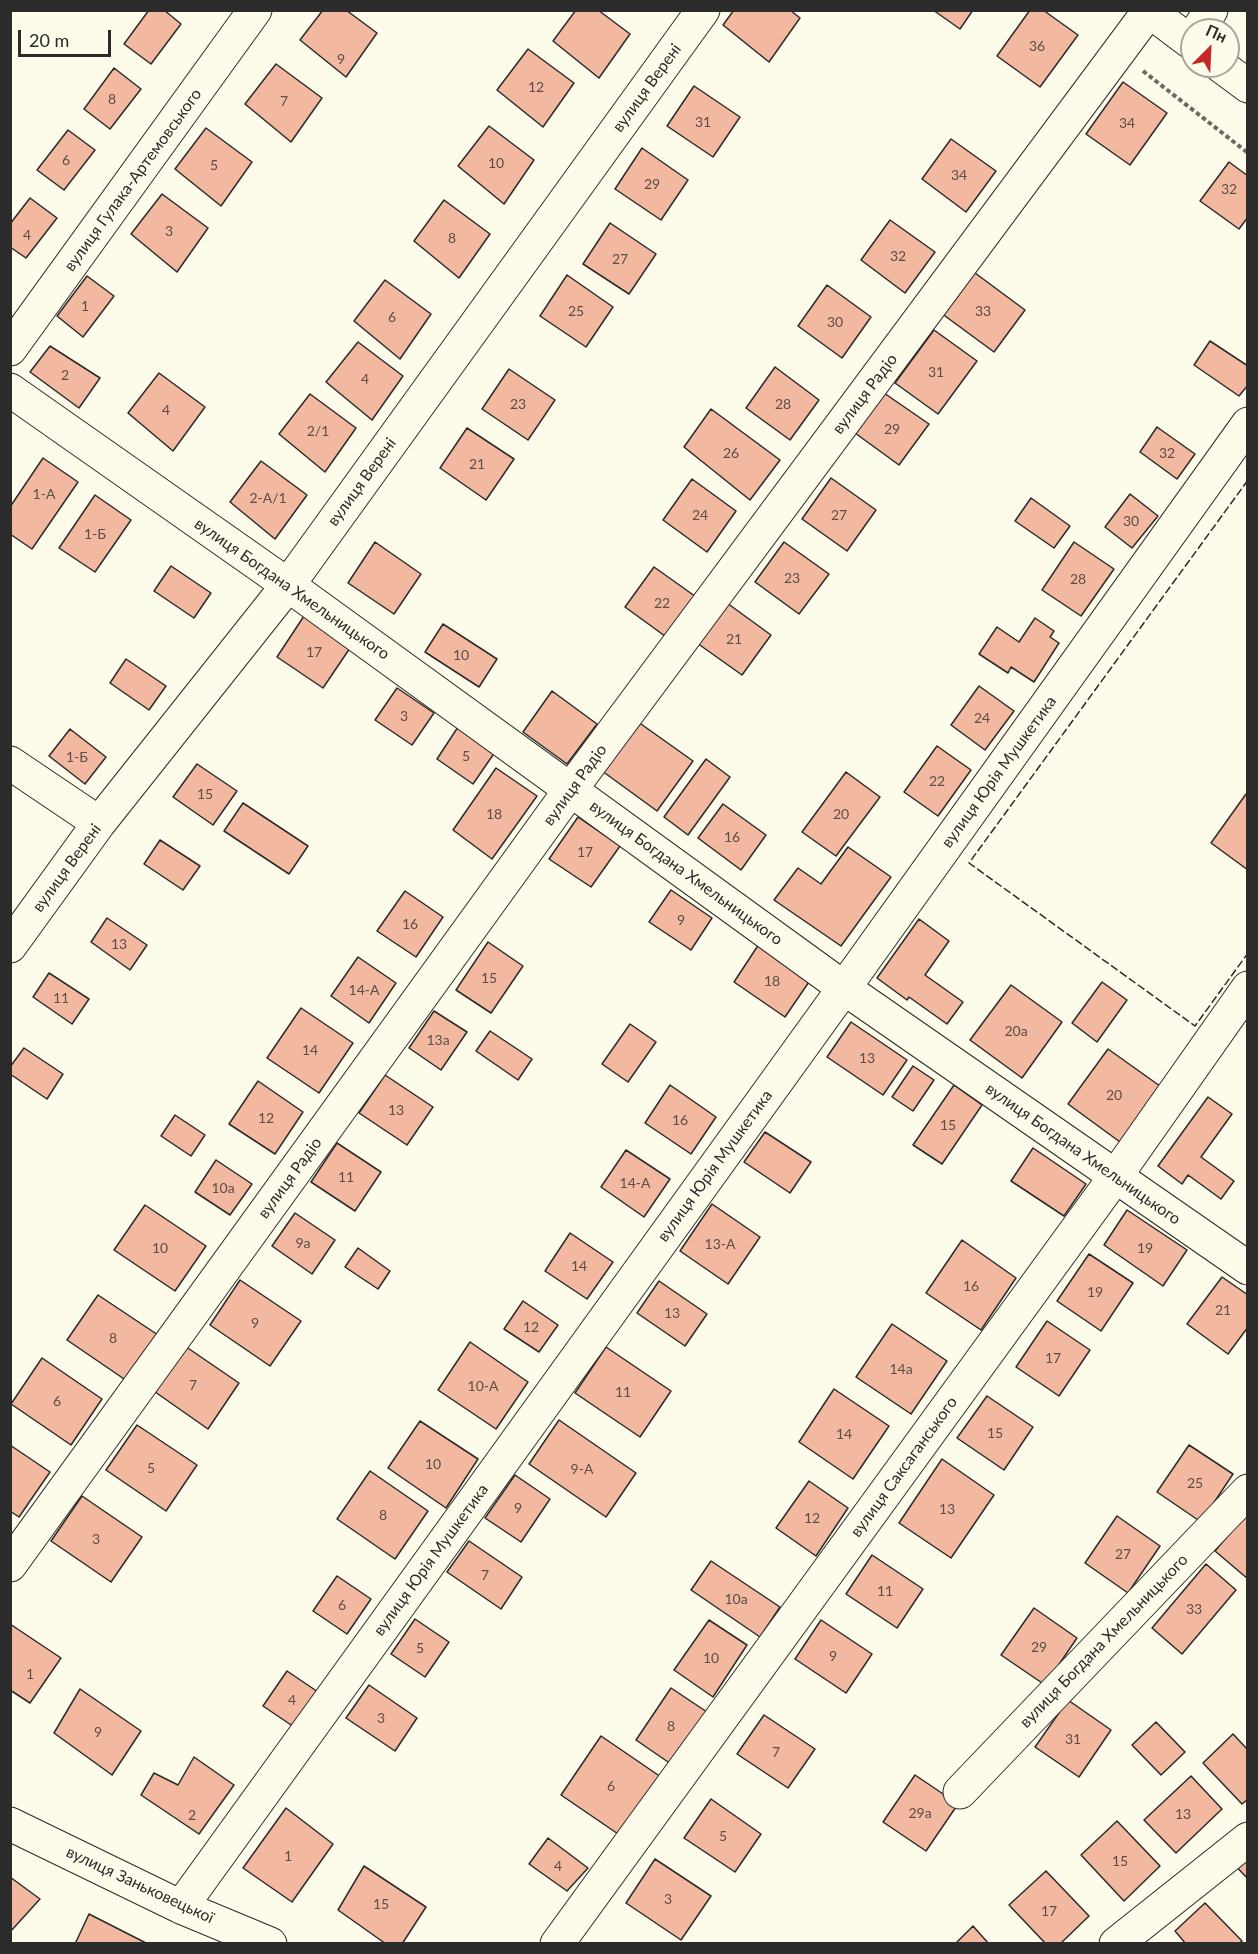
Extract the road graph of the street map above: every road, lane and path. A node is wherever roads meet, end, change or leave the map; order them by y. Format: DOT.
graph roads {
  1 [pos="255,10"];
  2 [pos="703,10"];
  3 [pos="1143,19"];
  4 [pos="1180,33"];
  5 [pos="1248,153"];
  6 [pos="10,349"];
  7 [pos="10,390"];
  8 [pos="1248,424"];
  9 [pos="288,585"];
  10 [pos="10,763"];
  11 [pos="571,789"];
  12 [pos="99,823"];
  13 [pos="10,946"];
  14 [pos="844,988"];
  15 [pos="1248,988"];
  16 [pos="1115,1177"];
  17 [pos="1248,1268"];
  18 [pos="1248,1491"];
  19 [pos="10,1565"];
  20 [pos="960,1792"];
  21 [pos="10,1824"];
  22 [pos="1248,1839"];
  23 [pos="181,1907"];
  24 [pos="270,1944"];
  25 [pos="557,1944"];
  26 [pos="1116,1944"];
  1 -- 6 [label="street, вулиця Гулака-Артемовського"];
  2 -- 9 [label="street, вулиця Верені"];
  3 -- 4 [label="street"];
  3 -- 5 [label="path"];
  3 -- 11 [label="street, вулиця Радіо"];
  7 -- 9 [label="street, вулиця Богдана Хмельницького"];
  8 -- 14 [label="street, вулиця Юрія Мушкетика"];
  9 -- 11 [label="street, вулиця Богдана Хмельницького"];
  9 -- 12 [label="street, вулиця Верені"];
  10 -- 12 [label="street"];
  11 -- 14 [label="street, вулиця Богдана Хмельницького"];
  11 -- 19 [label="street, вулиця Радіо"];
  12 -- 13 [label="street, вулиця Верені"];
  14 -- 16 [label="street, вулиця Богдана Хмельницького"];
  14 -- 23 [label="street, вулиця Юрія Мушкетика"];
  15 -- 16 [label="street, вулиця Саксаганського"];
  16 -- 17 [label="street, вулиця Богдана Хмельницького"];
  16 -- 25 [label="street, вулиця Саксаганського"];
  18 -- 20 [label="street, вулиця Богдана Хмельницького"];
  21 -- 23 [label="street, вулиця Заньковецької"];
  22 -- 26 [label="street"];
  23 -- 24 [label="street, вулиця Заньковецької"];
}
